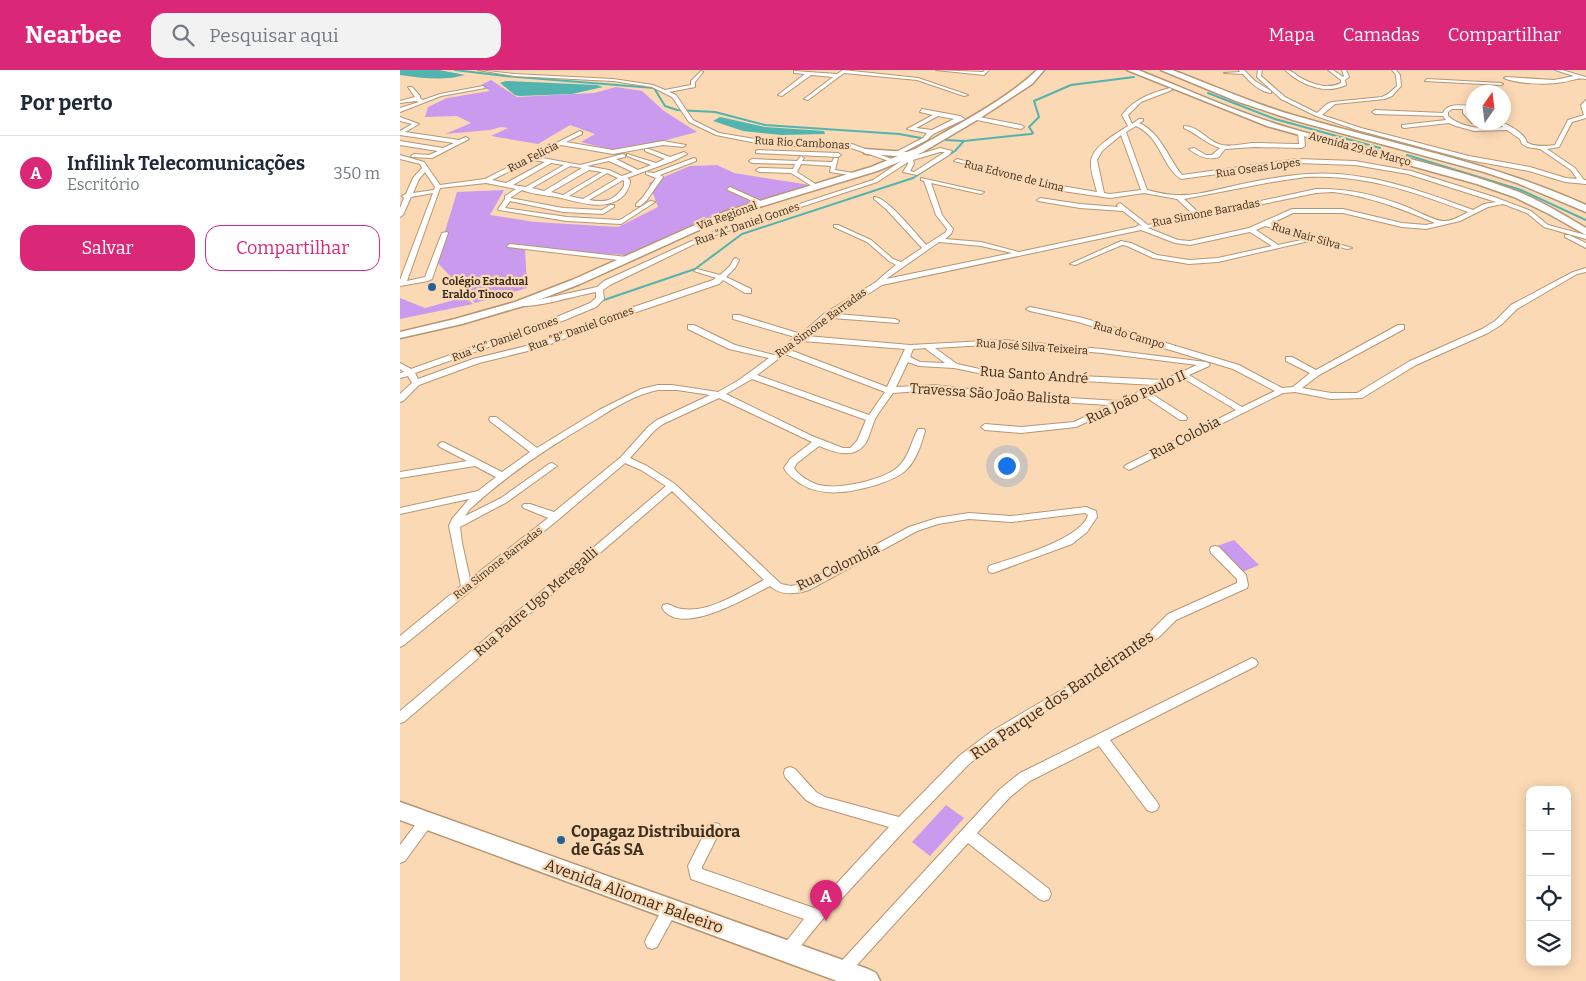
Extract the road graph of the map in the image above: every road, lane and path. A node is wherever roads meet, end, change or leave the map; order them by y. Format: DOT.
graph roads {
  1 [pos="480,70"];
  2 [pos="938,70"];
  3 [pos="1041,70"];
  4 [pos="1131,70"];
  5 [pos="1165,70"];
  6 [pos="1260,70"];
  7 [pos="1287,70"];
  8 [pos="1330,70"];
  9 [pos="1344,70"];
  10 [pos="1394,70"];
  11 [pos="1510,70"];
  12 [pos="1557,70"];
  13 [pos="491,71"];
  14 [pos="845,71"];
  15 [pos="701,72"];
  16 [pos="796,72"];
  17 [pos="985,72"];
  18 [pos="1242,72"];
  19 [pos="810,73"];
  20 [pos="1226,73"];
  21 [pos="838,76"];
  22 [pos="1578,76"];
  23 [pos="1506,78"];
  24 [pos="1586,78"];
  25 [pos="1343,80"];
  26 [pos="1427,80"];
  27 [pos="1501,84"];
  28 [pos="483,87"];
  29 [pos="410,88"];
  30 [pos="1170,89"];
  31 [pos="665,90"];
  32 [pos="966,94"];
  33 [pos="780,95"];
  34 [pos="400,96"];
  35 [pos="1283,98"];
  36 [pos="806,99"];
  37 [pos="407,100"];
  38 [pos="419,100"];
  39 [pos="1586,101"];
  40 [pos="400,102"];
  41 [pos="1466,108"];
  42 [pos="400,110"];
  43 [pos="922,111"];
  44 [pos="1375,112"];
  45 [pos="938,114"];
  46 [pos="1318,115"];
  47 [pos="1445,115"];
  48 [pos="1586,115"];
  49 [pos="960,118"];
  50 [pos="400,119"];
  51 [pos="972,119"];
  52 [pos="1144,120"];
  53 [pos="1450,121"];
  54 [pos="1133,125"];
  55 [pos="1404,126"];
  56 [pos="1021,127"];
  57 [pos="1186,127"];
  58 [pos="1466,127"];
  59 [pos="1510,130"];
  60 [pos="931,132"];
  61 [pos="1123,132"];
  62 [pos="580,133"];
  63 [pos="401,134"];
  64 [pos="1302,138"];
  65 [pos="1379,140"];
  66 [pos="400,143"];
  67 [pos="560,143"];
  68 [pos="1337,143"];
  69 [pos="808,144"];
  70 [pos="843,144"];
  71 [pos="683,145"];
  72 [pos="654,147"];
  73 [pos="1223,147"];
  74 [pos="1542,148"];
  75 [pos="1192,149"];
  76 [pos="445,150"];
  77 [pos="646,150"];
  78 [pos="920,150"];
  79 [pos="638,152"];
  80 [pos="758,152"];
  81 [pos="870,152"];
  82 [pos="1358,152"];
  83 [pos="629,154"];
  84 [pos="803,154"];
  85 [pos="400,155"];
  86 [pos="838,155"];
  87 [pos="620,157"];
  88 [pos="687,157"];
  89 [pos="1392,157"];
  90 [pos="532,158"];
  91 [pos="610,159"];
  92 [pos="908,159"];
  93 [pos="671,160"];
  94 [pos="552,161"];
  95 [pos="752,161"];
  96 [pos="957,161"];
  97 [pos="1297,161"];
  98 [pos="798,162"];
  99 [pos="892,162"];
  100 [pos="659,164"];
  101 [pos="834,164"];
  102 [pos="568,165"];
  103 [pos="578,166"];
  104 [pos="425,168"];
  105 [pos="587,168"];
  106 [pos="875,168"];
  107 [pos="759,170"];
  108 [pos="607,171"];
  109 [pos="639,172"];
  110 [pos="651,172"];
  111 [pos="794,172"];
  112 [pos="856,174"];
  113 [pos="1320,175"];
  114 [pos="920,177"];
  115 [pos="625,179"];
  116 [pos="927,180"];
  117 [pos="486,182"];
  118 [pos="1584,182"];
  119 [pos="506,186"];
  120 [pos="816,186"];
  121 [pos="437,189"];
  122 [pos="522,189"];
  123 [pos="730,190"];
  124 [pos="1144,191"];
  125 [pos="981,192"];
  126 [pos="545,193"];
  127 [pos="1101,194"];
  128 [pos="400,196"];
  129 [pos="408,196"];
  130 [pos="1110,196"];
  131 [pos="563,197"];
  132 [pos="1180,197"];
  133 [pos="876,198"];
  134 [pos="1040,200"];
  135 [pos="1492,200"];
  136 [pos="582,201"];
  137 [pos="506,202"];
  138 [pos="652,202"];
  139 [pos="762,203"];
  140 [pos="1125,209"];
  141 [pos="1586,209"];
  142 [pos="1472,212"];
  143 [pos="618,213"];
  144 [pos="400,215"];
  145 [pos="1199,216"];
  146 [pos="1564,218"];
  147 [pos="1264,224"];
  148 [pos="1444,224"];
  149 [pos="836,226"];
  150 [pos="1142,226"];
  151 [pos="1554,228"];
  152 [pos="1251,230"];
  153 [pos="1586,232"];
  154 [pos="445,233"];
  155 [pos="1586,237"];
  156 [pos="938,240"];
  157 [pos="1306,241"];
  158 [pos="510,246"];
  159 [pos="1586,246"];
  160 [pos="1277,248"];
  161 [pos="1349,248"];
  162 [pos="926,250"];
  163 [pos="1019,253"];
  164 [pos="627,259"];
  165 [pos="736,260"];
  166 [pos="1073,264"];
  167 [pos="901,265"];
  168 [pos="1586,270"];
  169 [pos="697,271"];
  170 [pos="722,277"];
  171 [pos="880,283"];
  172 [pos="401,284"];
  173 [pos="599,289"];
  174 [pos="748,290"];
  175 [pos="519,304"];
  176 [pos="1030,310"];
  177 [pos="828,315"];
  178 [pos="736,317"];
  179 [pos="895,321"];
  180 [pos="690,327"];
  181 [pos="1402,327"];
  182 [pos="400,334"];
  183 [pos="799,337"];
  184 [pos="910,347"];
  185 [pos="929,347"];
  186 [pos="783,350"];
  187 [pos="774,357"];
  188 [pos="905,358"];
  189 [pos="1289,359"];
  190 [pos="1206,364"];
  191 [pos="1227,364"];
  192 [pos="400,365"];
  193 [pos="954,366"];
  194 [pos="410,372"];
  195 [pos="1316,373"];
  196 [pos="1184,375"];
  197 [pos="400,376"];
  198 [pos="751,376"];
  199 [pos="416,383"];
  200 [pos="1164,383"];
  201 [pos="1295,389"];
  202 [pos="889,391"];
  203 [pos="1281,391"];
  204 [pos="1145,393"];
  205 [pos="720,396"];
  206 [pos="400,399"];
  207 [pos="1121,404"];
  208 [pos="1241,410"];
  209 [pos="1183,418"];
  210 [pos="493,419"];
  211 [pos="871,419"];
  212 [pos="985,427"];
  213 [pos="921,431"];
  214 [pos="818,442"];
  215 [pos="443,445"];
  216 [pos="537,453"];
  217 [pos="624,459"];
  218 [pos="475,463"];
  219 [pos="552,466"];
  220 [pos="1129,467"];
  221 [pos="400,475"];
  222 [pos="503,477"];
  223 [pos="672,486"];
  224 [pos="479,494"];
  225 [pos="527,506"];
  226 [pos="400,511"];
  227 [pos="556,517"];
  228 [pos="454,526"];
  229 [pos="1214,550"];
  230 [pos="993,569"];
  231 [pos="771,581"];
  232 [pos="467,587"];
  233 [pos="667,608"];
  234 [pos="400,642"];
  235 [pos="1252,663"];
  236 [pos="400,718"];
  237 [pos="1101,738"];
  238 [pos="790,773"];
  239 [pos="1152,806"];
  240 [pos="400,811"];
  241 [pos="427,820"];
  242 [pos="901,824"];
  243 [pos="714,830"];
  244 [pos="968,834"];
  245 [pos="400,856"];
  246 [pos="1044,894"];
  247 [pos="670,909"];
  248 [pos="816,916"];
  249 [pos="652,942"];
  250 [pos="787,952"];
  251 [pos="841,972"];
  252 [pos="868,981"];
  1 -- 13 [label="street"];
  2 -- 17 [label="street"];
  3 -- 51 [label="main road, Via Regional"];
  4 -- 64 [label="main road, Avenida 29 de Março"];
  5 -- 65 [label="main road, Avenida 29 de Março"];
  6 -- 35 [label="street"];
  7 -- 25 [label="street"];
  8 -- 25 [label="street"];
  9 -- 25 [label="street"];
  10 -- 46 [label="street"];
  11 -- 23 [label="street"];
  12 -- 22 [label="street"];
  13 -- 31 [label="street"];
  14 -- 21 [label="street"];
  14 -- 32 [label="street"];
  15 -- 31 [label="street"];
  16 -- 19 [label="street"];
  18 -- 20 [label="street"];
  18 -- 35 [label="street"];
  19 -- 21 [label="street"];
  19 -- 33 [label="street"];
  21 -- 36 [label="street"];
  22 -- 23 [label="street"];
  22 -- 24 [label="street"];
  23 -- 27 [label="street"];
  26 -- 27 [label="street"];
  28 -- 38 [label="street"];
  29 -- 38 [label="street"];
  30 -- 54 [label="street"];
  31 -- 69 [label="street, Rua Rio Cambonas"];
  34 -- 37 [label="street"];
  35 -- 46 [label="street"];
  37 -- 38 [label="street"];
  37 -- 40 [label="street"];
  38 -- 42 [label="street"];
  39 -- 48 [label="street"];
  41 -- 47 [label="street"];
  43 -- 45 [label="street"];
  44 -- 47 [label="street"];
  45 -- 49 [label="street"];
  45 -- 60 [label="street"];
  46 -- 118 [label="street"];
  47 -- 53 [label="street"];
  48 -- 74 [label="street"];
  49 -- 51 [label="street"];
  49 -- 60 [label="street"];
  50 -- 63 [label="street"];
  51 -- 56 [label="street"];
  51 -- 78 [label="main road, Via Regional"];
  52 -- 54 [label="street"];
  53 -- 55 [label="street"];
  53 -- 58 [label="street"];
  54 -- 61 [label="street"];
  54 -- 97 [label="street, Rua Oseas Lopes"];
  57 -- 73 [label="street"];
  59 -- 74 [label="street"];
  60 -- 99 [label="street"];
  61 -- 124 [label="street"];
  61 -- 127 [label="street"];
  62 -- 67 [label="street, Rua Felicia"];
  63 -- 76 [label="street"];
  64 -- 68 [label="main road, Avenida 29 de Março"];
  64 -- 73 [label="street"];
  64 -- 82 [label="main road"];
  65 -- 89 [label="main road"];
  65 -- 141 [label="main road, Avenida 29 de Março"];
  66 -- 76 [label="street"];
  67 -- 71 [label="street"];
  67 -- 90 [label="street, Rua Felicia"];
  68 -- 82 [label="main road"];
  68 -- 89 [label="main road, Avenida 29 de Março"];
  69 -- 70 [label="street, Rua Rio Cambonas"];
  69 -- 84 [label="street"];
  70 -- 81 [label="street, Rua Rio Cambonas"];
  70 -- 86 [label="street"];
  72 -- 77 [label="street"];
  72 -- 88 [label="street"];
  72 -- 88 [label="street"];
  73 -- 75 [label="street"];
  74 -- 118 [label="street"];
  76 -- 85 [label="street"];
  77 -- 79 [label="street"];
  77 -- 93 [label="street"];
  78 -- 92 [label="street, Rua \"A\" Daniel Gomes"];
  78 -- 99 [label="main road, Via Regional"];
  79 -- 83 [label="street"];
  79 -- 100 [label="street"];
  80 -- 84 [label="street"];
  81 -- 99 [label="main road"];
  81 -- 106 [label="main road"];
  82 -- 89 [label="main road"];
  83 -- 87 [label="street"];
  83 -- 100 [label="street"];
  84 -- 86 [label="street"];
  84 -- 98 [label="street"];
  85 -- 104 [label="street"];
  86 -- 101 [label="street"];
  87 -- 91 [label="street"];
  87 -- 110 [label="street"];
  88 -- 93 [label="street"];
  88 -- 110 [label="street"];
  89 -- 146 [label="main road, Avenida 29 de Março"];
  90 -- 94 [label="street"];
  90 -- 117 [label="street, Rua Felicia"];
  91 -- 103 [label="street"];
  91 -- 109 [label="street"];
  92 -- 92 [label="street"];
  92 -- 99 [label="street, Rua \"A\" Daniel Gomes"];
  93 -- 100 [label="street"];
  94 -- 102 [label="street"];
  94 -- 119 [label="street"];
  95 -- 98 [label="street"];
  96 -- 127 [label="street, Rua Edvone de Lima"];
  97 -- 113 [label="street"];
  97 -- 135 [label="street, Rua Oseas Lopes"];
  98 -- 101 [label="street"];
  98 -- 111 [label="street"];
  99 -- 106 [label="main road, Via Regional"];
  99 -- 173 [label="street, Rua \"A\" Daniel Gomes"];
  100 -- 110 [label="street"];
  101 -- 112 [label="street"];
  102 -- 103 [label="street"];
  102 -- 122 [label="street"];
  103 -- 105 [label="street"];
  104 -- 121 [label="street"];
  104 -- 129 [label="street"];
  105 -- 108 [label="street"];
  105 -- 126 [label="street"];
  106 -- 112 [label="main road, Via Regional"];
  107 -- 111 [label="street"];
  108 -- 115 [label="street"];
  108 -- 131 [label="street"];
  109 -- 110 [label="street"];
  109 -- 115 [label="street"];
  110 -- 115 [label="street"];
  110 -- 143 [label="street"];
  111 -- 120 [label="street"];
  112 -- 120 [label="main road, Via Regional"];
  113 -- 132 [label="street"];
  113 -- 142 [label="street"];
  114 -- 116 [label="street"];
  115 -- 136 [label="street"];
  115 -- 143 [label="street"];
  116 -- 125 [label="street"];
  116 -- 156 [label="street"];
  117 -- 119 [label="street"];
  117 -- 121 [label="street"];
  119 -- 122 [label="street"];
  120 -- 139 [label="main road, Via Regional"];
  121 -- 129 [label="street"];
  121 -- 172 [label="street"];
  122 -- 126 [label="street"];
  122 -- 137 [label="street"];
  123 -- 139 [label="street"];
  124 -- 130 [label="street"];
  124 -- 132 [label="street"];
  126 -- 131 [label="street"];
  127 -- 130 [label="street, Rua Edvone de Lima"];
  128 -- 129 [label="street"];
  129 -- 144 [label="street"];
  130 -- 140 [label="street"];
  131 -- 136 [label="street"];
  132 -- 145 [label="street"];
  133 -- 162 [label="street"];
  134 -- 140 [label="street"];
  135 -- 142 [label="street"];
  135 -- 151 [label="street"];
  136 -- 143 [label="street"];
  137 -- 143 [label="street"];
  137 -- 143 [label="street"];
  138 -- 143 [label="street"];
  139 -- 164 [label="main road, Via Regional"];
  140 -- 150 [label="street"];
  142 -- 148 [label="street"];
  145 -- 148 [label="street, Rua Simone Barradas"];
  145 -- 150 [label="street, Rua Simone Barradas"];
  146 -- 151 [label="street"];
  146 -- 153 [label="main road, Avenida 29 de Março"];
  147 -- 148 [label="street"];
  147 -- 152 [label="street"];
  147 -- 161 [label="street, Rua Nair Silva"];
  149 -- 167 [label="street"];
  150 -- 152 [label="street"];
  150 -- 163 [label="street, Rua Simone Barradas"];
  151 -- 155 [label="street"];
  151 -- 159 [label="street"];
  152 -- 160 [label="street, Rua Nair Silva"];
  154 -- 172 [label="street"];
  156 -- 162 [label="street"];
  156 -- 163 [label="street"];
  157 -- 160 [label="street, Rua Nair Silva"];
  158 -- 164 [label="street"];
  160 -- 166 [label="street, Rua Nair Silva"];
  162 -- 167 [label="street"];
  163 -- 171 [label="street, Rua Simone Barradas"];
  164 -- 175 [label="main road, Via Regional"];
  165 -- 170 [label="street, Rua \"B\" Daniel Gomes"];
  167 -- 171 [label="street"];
  168 -- 201 [label="street"];
  169 -- 170 [label="street"];
  170 -- 174 [label="street"];
  170 -- 199 [label="street, Rua \"B\" Daniel Gomes"];
  171 -- 177 [label="street, Rua Simone Barradas"];
  173 -- 175 [label="street, Rua \"A\" Daniel Gomes"];
  173 -- 194 [label="street, Rua \"G\" Daniel Gomes"];
  175 -- 182 [label="main road, Via Regional"];
  176 -- 191 [label="street, Rua do Campo"];
  177 -- 179 [label="street"];
  177 -- 183 [label="street, Rua Simone Barradas"];
  178 -- 183 [label="street, Rua José Silva Teixeira"];
  180 -- 187 [label="street"];
  181 -- 195 [label="street"];
  183 -- 184 [label="street, Rua José Silva Teixeira"];
  183 -- 186 [label="street, Rua Simone Barradas"];
  184 -- 185 [label="street, Rua José Silva Teixeira"];
  184 -- 188 [label="street"];
  185 -- 190 [label="street, Rua José Silva Teixeira"];
  185 -- 193 [label="street"];
  186 -- 187 [label="street, Rua Simone Barradas"];
  186 -- 202 [label="street"];
  187 -- 198 [label="street, Rua Simone Barradas"];
  188 -- 193 [label="street, Rua Santo André"];
  188 -- 202 [label="street"];
  189 -- 195 [label="street"];
  190 -- 191 [label="street, Rua João Paulo II"];
  190 -- 196 [label="street, Rua João Paulo II"];
  191 -- 203 [label="street, Rua do Campo"];
  192 -- 194 [label="street"];
  193 -- 200 [label="street, Rua Santo André"];
  194 -- 197 [label="street, Rua \"G\" Daniel Gomes"];
  194 -- 199 [label="street"];
  195 -- 201 [label="street"];
  196 -- 200 [label="street, Rua João Paulo II"];
  196 -- 208 [label="street"];
  198 -- 205 [label="street, Rua Simone Barradas"];
  198 -- 211 [label="street"];
  199 -- 206 [label="street"];
  200 -- 204 [label="street, Rua João Paulo II"];
  201 -- 203 [label="street, Rua Colobia"];
  202 -- 207 [label="street, Travessa São João Balista"];
  202 -- 211 [label="street"];
  203 -- 208 [label="street, Rua Colobia"];
  204 -- 207 [label="street, Rua João Paulo II"];
  204 -- 209 [label="street"];
  205 -- 214 [label="street"];
  205 -- 216 [label="street"];
  205 -- 217 [label="street, Rua Simone Barradas"];
  207 -- 212 [label="street, Rua João Paulo II"];
  208 -- 220 [label="street, Rua Colobia"];
  210 -- 216 [label="street"];
  211 -- 214 [label="street"];
  213 -- 214 [label="street"];
  215 -- 218 [label="street"];
  216 -- 222 [label="street"];
  217 -- 223 [label="street, Rua Colombia"];
  217 -- 227 [label="street, Rua Simone Barradas"];
  218 -- 221 [label="street"];
  218 -- 222 [label="street"];
  219 -- 228 [label="street"];
  222 -- 224 [label="street"];
  223 -- 231 [label="street, Rua Colombia"];
  223 -- 236 [label="street, Rua Padre Ugo Meregalli"];
  224 -- 226 [label="street"];
  224 -- 228 [label="street"];
  225 -- 227 [label="street"];
  227 -- 232 [label="street, Rua Simone Barradas"];
  228 -- 232 [label="street"];
  229 -- 242 [label="street, Rua Parque dos Bandeirantes"];
  230 -- 231 [label="street, Rua Colombia"];
  231 -- 233 [label="street"];
  232 -- 234 [label="street, Rua Simone Barradas"];
  235 -- 237 [label="street"];
  237 -- 239 [label="street"];
  237 -- 244 [label="street"];
  238 -- 242 [label="street"];
  240 -- 241 [label="main road, Avenida Aliomar Baleeiro"];
  241 -- 245 [label="street"];
  241 -- 247 [label="main road, Avenida Aliomar Baleeiro"];
  242 -- 248 [label="street, Rua Parque dos Bandeirantes"];
  243 -- 248 [label="street"];
  244 -- 246 [label="street"];
  244 -- 251 [label="street"];
  247 -- 249 [label="street"];
  247 -- 250 [label="main road, Avenida Aliomar Baleeiro"];
  248 -- 250 [label="street, Rua Parque dos Bandeirantes"];
  250 -- 251 [label="main road, Avenida Aliomar Baleeiro"];
  251 -- 252 [label="main road, Avenida Aliomar Baleeiro"];
}
